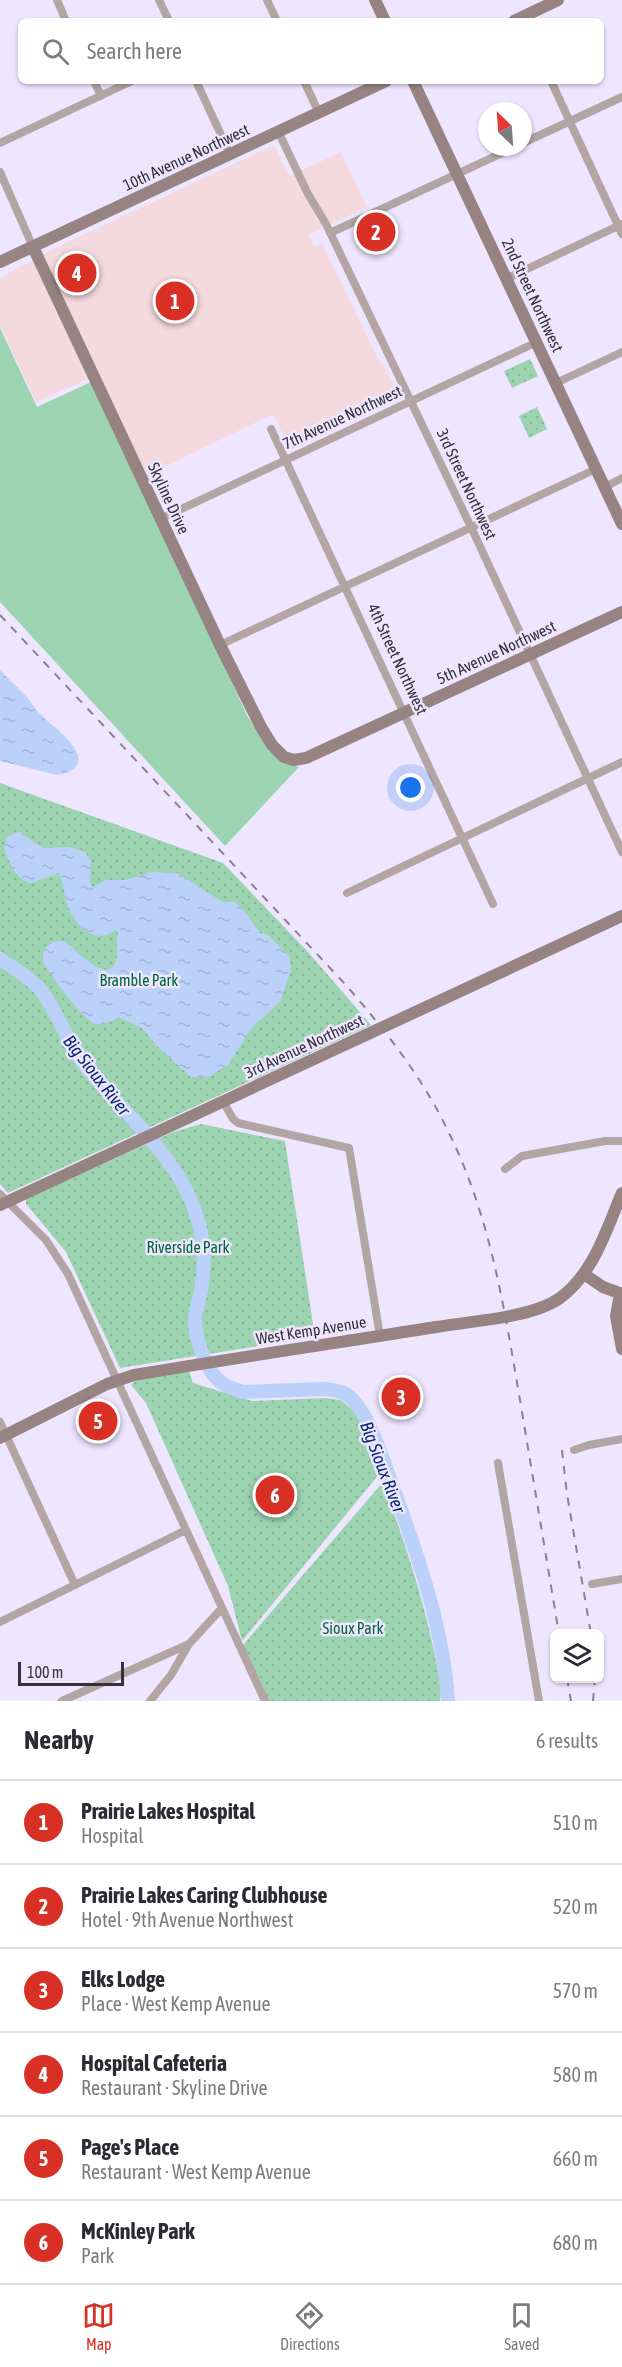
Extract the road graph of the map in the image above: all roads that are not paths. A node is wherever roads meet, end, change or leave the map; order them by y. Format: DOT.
graph roads {
  1 [pos="57,0"];
  2 [pos="159,0"];
  3 [pos="267,0"];
  4 [pos="375,0"];
  5 [pos="558,0"];
  6 [pos="537,5"];
  7 [pos="65,18"];
  8 [pos="168,18"];
  9 [pos="276,18"];
  10 [pos="384,18"];
  11 [pos="521,18"];
  12 [pos="95,84"];
  13 [pos="126,84"];
  14 [pos="197,84"];
  15 [pos="305,84"];
  16 [pos="380,84"];
  17 [pos="414,84"];
  18 [pos="552,84"];
  19 [pos="101,96"];
  20 [pos="622,97"];
  21 [pos="319,112"];
  22 [pos="570,121"];
  23 [pos="278,131"];
  24 [pos="532,139"];
  25 [pos="0,143"];
  26 [pos="230,154"];
  27 [pos="496,156"];
  28 [pos="0,172"];
  29 [pos="457,174"];
  30 [pos="621,228"];
  31 [pos="330,233"];
  32 [pos="33,247"];
  33 [pos="0,262"];
  34 [pos="506,279"];
  35 [pos="537,342"];
  36 [pos="622,352"];
  37 [pos="556,383"];
  38 [pos="411,401"];
  39 [pos="271,429"];
  40 [pos="286,460"];
  41 [pos="596,469"];
  42 [pos="622,478"];
  43 [pos="605,487"];
  44 [pos="160,519"];
  45 [pos="622,524"];
  46 [pos="471,527"];
  47 [pos="345,586"];
  48 [pos="622,612"];
  49 [pos="220,645"];
  50 [pos="530,654"];
  51 [pos="404,711"];
  52 [pos="284,758"];
  53 [pos="622,762"];
  54 [pos="587,778"];
  55 [pos="463,837"];
  56 [pos="622,852"];
  57 [pos="347,893"];
  58 [pos="494,904"];
  59 [pos="622,916"];
  60 [pos="223,1101"];
  61 [pos="622,1141"];
  62 [pos="505,1169"];
  63 [pos="622,1193"];
  64 [pos="3,1200"];
  65 [pos="584,1274"];
  66 [pos="621,1294"];
  67 [pos="380,1336"];
  68 [pos="622,1349"];
  69 [pos="117,1380"];
  70 [pos="0,1422"];
  71 [pos="3,1436"];
  72 [pos="622,1439"];
  73 [pos="574,1450"];
  74 [pos="498,1463"];
  75 [pos="186,1530"];
  76 [pos="622,1579"];
  77 [pos="592,1584"];
  78 [pos="75,1585"];
  79 [pos="222,1608"];
  80 [pos="0,1622"];
  81 [pos="189,1644"];
  82 [pos="62,1701"];
  83 [pos="150,1701"];
  84 [pos="265,1701"];
  85 [pos="539,1701"];
  1 -- 7 [label="street"];
  2 -- 8 [label="street"];
  3 -- 9 [label="street"];
  4 -- 10 [label="street"];
  5 -- 6 [label="street"];
  6 -- 11 [label="street"];
  12 -- 19 [label="street"];
  13 -- 19 [label="street"];
  14 -- 26 [label="street"];
  15 -- 21 [label="street"];
  16 -- 21 [label="street, 10th Avenue Northwest"];
  17 -- 29 [label="street, 2nd Street Northwest"];
  18 -- 22 [label="street"];
  19 -- 25 [label="street"];
  20 -- 22 [label="street"];
  21 -- 23 [label="street, 10th Avenue Northwest"];
  22 -- 24 [label="street"];
  22 -- 30 [label="street"];
  23 -- 26 [label="street, 10th Avenue Northwest"];
  23 -- 31 [label="street, 3rd Street Northwest"];
  26 -- 32 [label="street, 10th Avenue Northwest"];
  27 -- 29 [label="street"];
  28 -- 32 [label="street"];
  29 -- 31 [label="street"];
  29 -- 34 [label="street, 2nd Street Northwest"];
  30 -- 34 [label="street"];
  31 -- 38 [label="street, 3rd Street Northwest"];
  32 -- 33 [label="street, 10th Avenue Northwest"];
  32 -- 44 [label="street, Skyline Drive"];
  34 -- 35 [label="street, 2nd Street Northwest"];
  35 -- 37 [label="street, 2nd Street Northwest"];
  35 -- 38 [label="street, 7th Avenue Northwest"];
  36 -- 37 [label="street"];
  37 -- 41 [label="street, 2nd Street Northwest"];
  38 -- 40 [label="street, 7th Avenue Northwest"];
  38 -- 46 [label="street, 3rd Street Northwest"];
  39 -- 40 [label="street, 4th Street Northwest"];
  40 -- 44 [label="street, 7th Avenue Northwest"];
  40 -- 47 [label="street, 4th Street Northwest"];
  41 -- 43 [label="street, 2nd Street Northwest"];
  41 -- 46 [label="street"];
  42 -- 43 [label="street"];
  43 -- 45 [label="street, 2nd Street Northwest"];
  44 -- 49 [label="street, Skyline Drive"];
  46 -- 47 [label="street"];
  46 -- 50 [label="street, 3rd Street Northwest"];
  47 -- 49 [label="street"];
  47 -- 51 [label="street, 4th Street Northwest"];
  48 -- 50 [label="street, 5th Avenue Northwest"];
  49 -- 52 [label="street, Skyline Drive"];
  50 -- 51 [label="street, 5th Avenue Northwest"];
  50 -- 54 [label="street, 3rd Street Northwest"];
  51 -- 52 [label="street, 5th Avenue Northwest"];
  51 -- 55 [label="street, 4th Street Northwest"];
  53 -- 54 [label="street"];
  54 -- 55 [label="street"];
  54 -- 56 [label="street, 3rd Street Northwest"];
  55 -- 57 [label="street"];
  55 -- 58 [label="street, 4th Street Northwest"];
  59 -- 60 [label="street, 3rd Avenue Northwest"];
  60 -- 64 [label="street, 3rd Avenue Northwest"];
  60 -- 67 [label="street"];
  61 -- 62 [label="street"];
  63 -- 65 [label="street"];
  64 -- 69 [label="street"];
  65 -- 66 [label="street"];
  65 -- 67 [label="street, West Kemp Avenue"];
  66 -- 68 [label="street"];
  67 -- 69 [label="street, West Kemp Avenue"];
  69 -- 71 [label="street, West Kemp Avenue"];
  69 -- 75 [label="street"];
  70 -- 71 [label="street"];
  71 -- 78 [label="street"];
  72 -- 73 [label="street"];
  74 -- 85 [label="street"];
  75 -- 78 [label="street"];
  75 -- 79 [label="street"];
  76 -- 77 [label="street"];
  78 -- 80 [label="street"];
  79 -- 81 [label="street"];
  79 -- 84 [label="street"];
  81 -- 82 [label="street"];
  81 -- 83 [label="street"];
}
